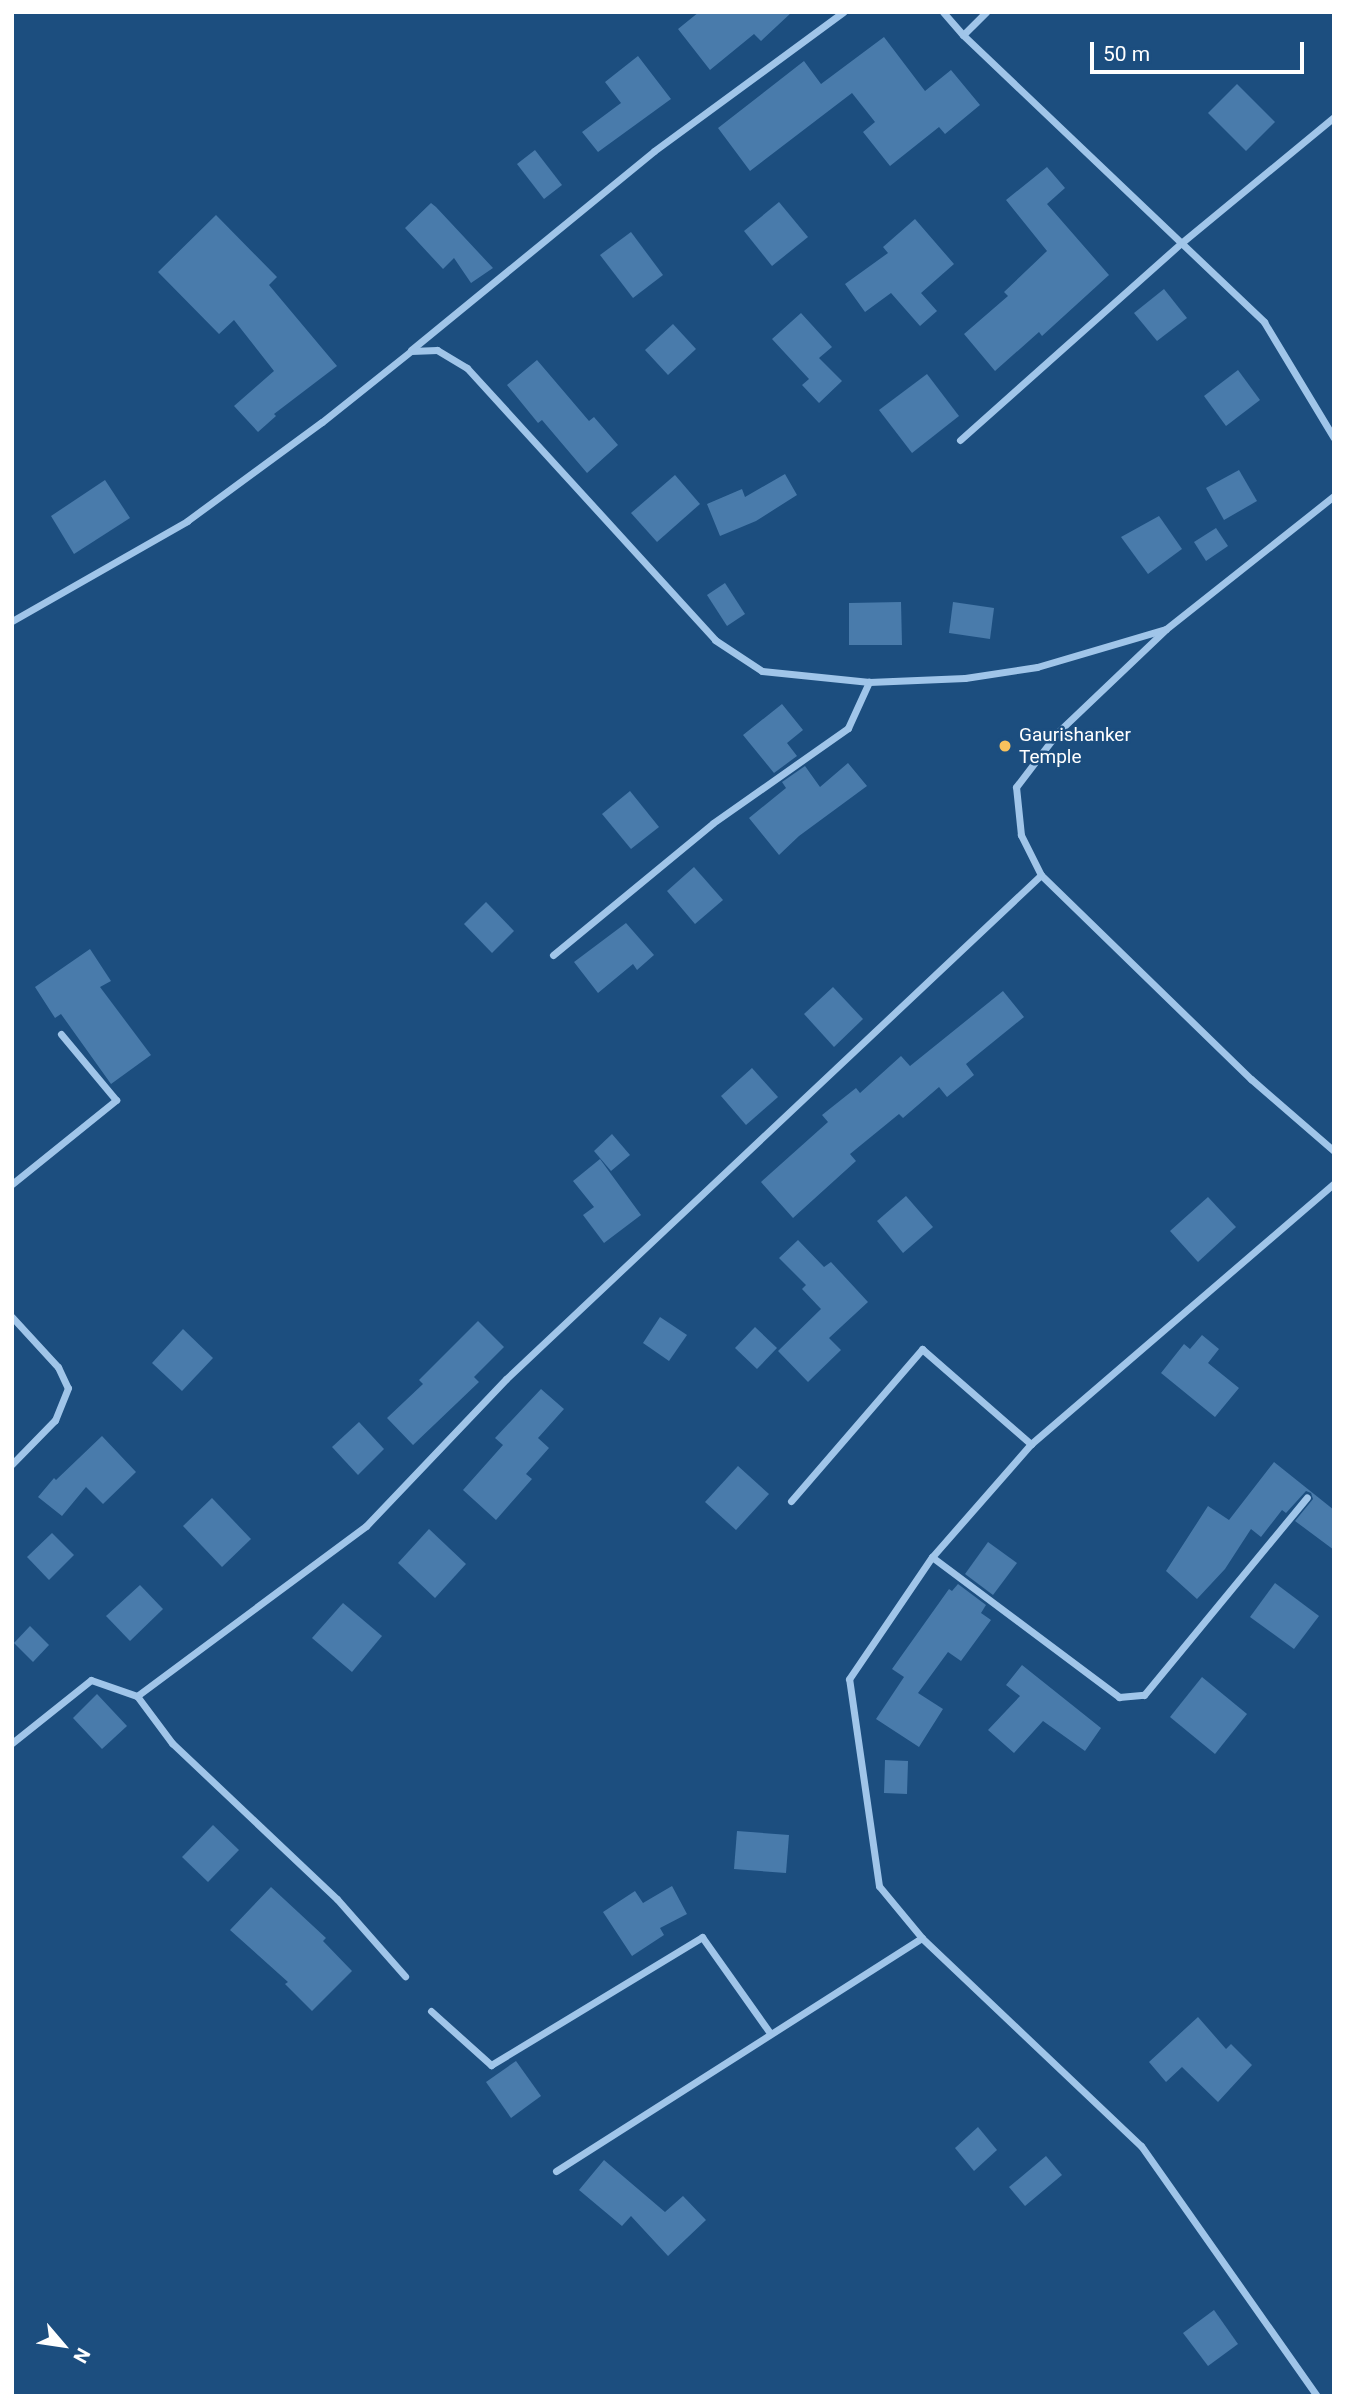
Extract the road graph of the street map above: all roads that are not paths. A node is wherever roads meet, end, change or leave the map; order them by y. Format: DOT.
graph roads {
  1 [pos="843,12"];
  2 [pos="943,12"];
  3 [pos="986,12"];
  4 [pos="963,35"];
  5 [pos="1334,117"];
  6 [pos="1180,244"];
  7 [pos="411,351"];
  8 [pos="1334,438"];
  9 [pos="960,440"];
  10 [pos="1334,496"];
  11 [pos="12,621"];
  12 [pos="1166,629"];
  13 [pos="869,682"];
  14 [pos="1041,875"];
  15 [pos="553,955"];
  16 [pos="61,1034"];
  17 [pos="1334,1151"];
  18 [pos="1334,1183"];
  19 [pos="12,1184"];
  20 [pos="12,1317"];
  21 [pos="1031,1444"];
  22 [pos="12,1464"];
  23 [pos="1307,1497"];
  24 [pos="791,1502"];
  25 [pos="932,1558"];
  26 [pos="137,1696"];
  27 [pos="12,1743"];
  28 [pos="922,1938"];
  29 [pos="405,1976"];
  30 [pos="431,2011"];
  31 [pos="770,2033"];
  32 [pos="556,2171"];
  33 [pos="1317,2396"];
  1 -- 7 [label="street"];
  2 -- 4 [label="street"];
  3 -- 4 [label="street"];
  4 -- 6 [label="street"];
  5 -- 6 [label="street"];
  6 -- 8 [label="street"];
  6 -- 9 [label="street"];
  7 -- 11 [label="street"];
  7 -- 13 [label="street"];
  10 -- 12 [label="street"];
  12 -- 13 [label="street"];
  12 -- 14 [label="street"];
  13 -- 15 [label="street"];
  14 -- 17 [label="street"];
  14 -- 26 [label="street"];
  16 -- 19 [label="street"];
  18 -- 21 [label="street"];
  20 -- 22 [label="street"];
  21 -- 24 [label="street"];
  21 -- 25 [label="street"];
  23 -- 25 [label="street"];
  25 -- 28 [label="street"];
  26 -- 27 [label="street"];
  26 -- 29 [label="street"];
  28 -- 31 [label="street"];
  28 -- 33 [label="street"];
  30 -- 31 [label="street"];
  31 -- 32 [label="street"];
}
